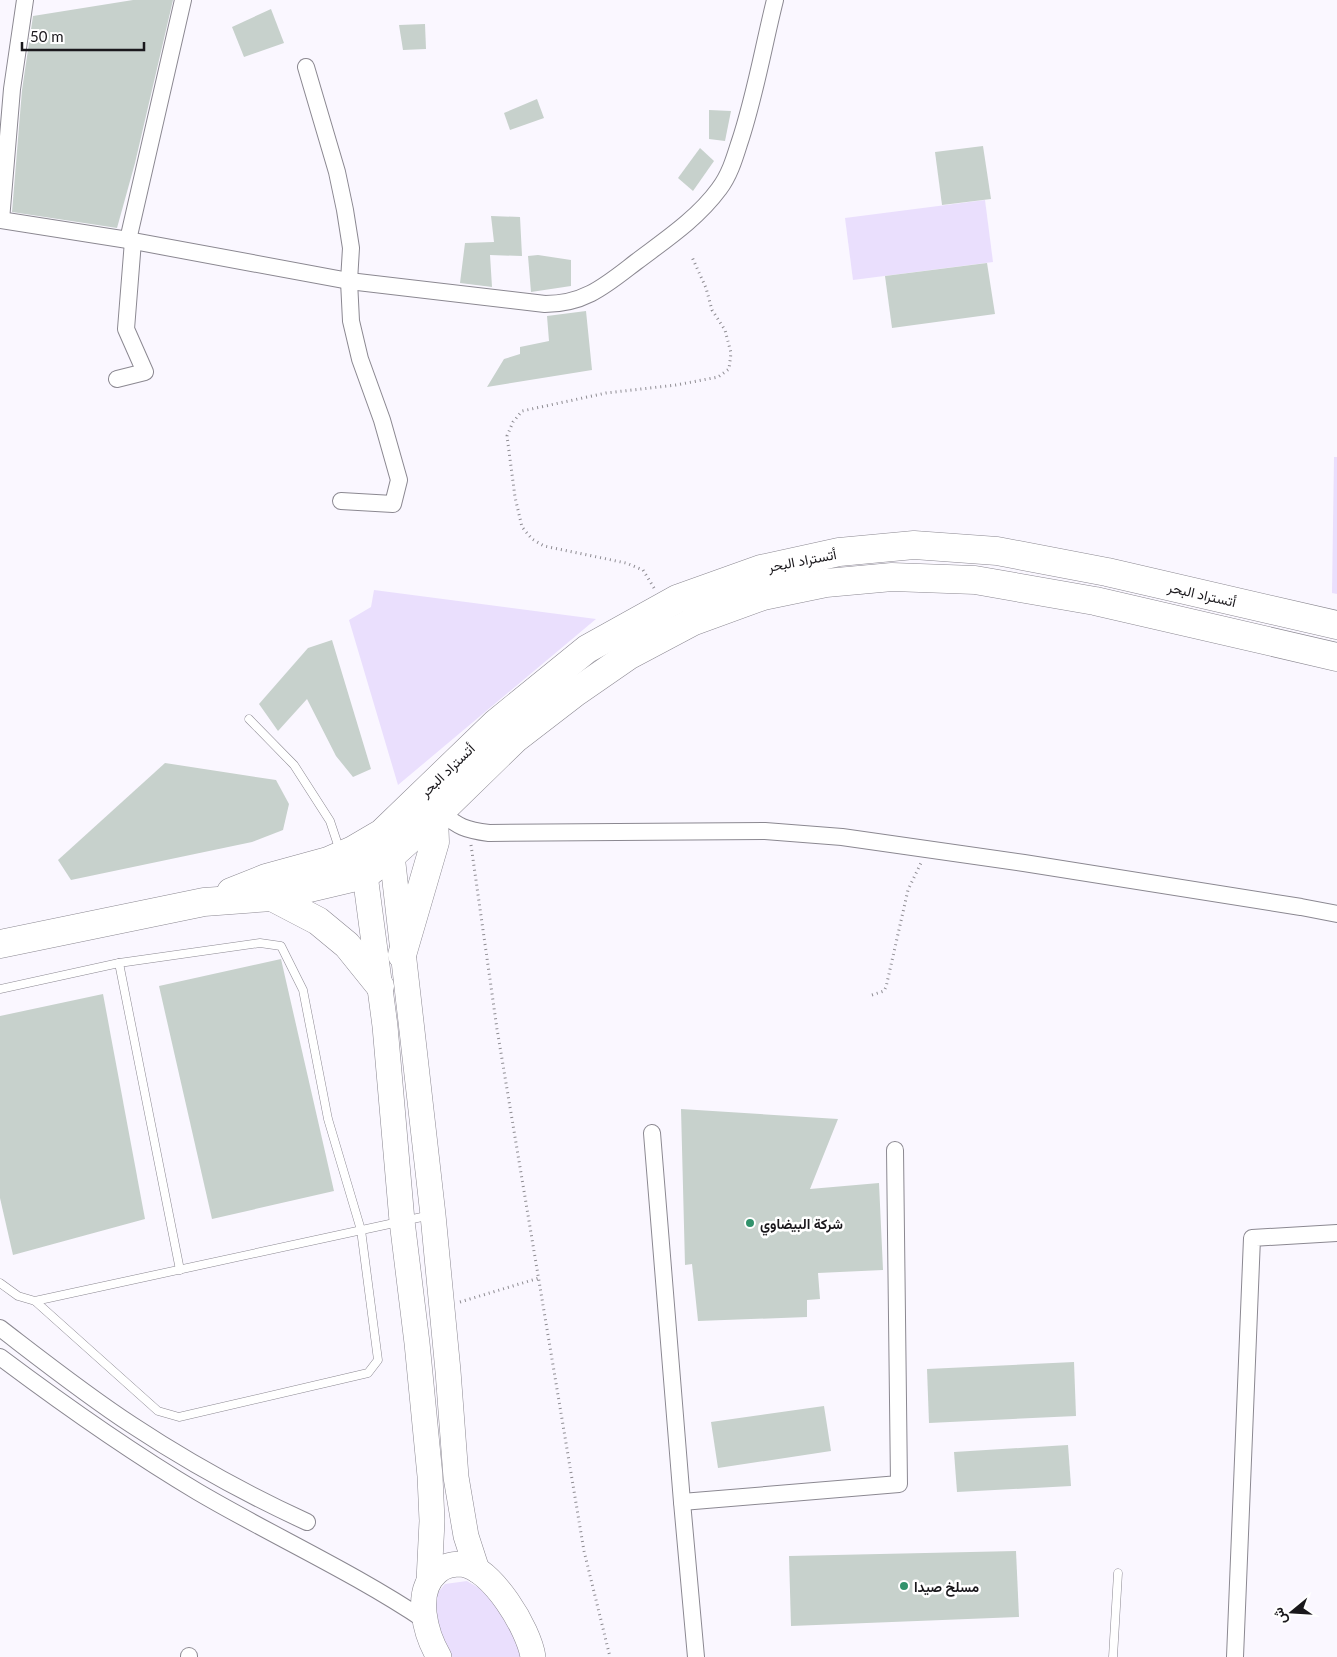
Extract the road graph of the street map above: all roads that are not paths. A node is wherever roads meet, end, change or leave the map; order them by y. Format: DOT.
graph roads {
  1 [pos="25,0"];
  2 [pos="183,0"];
  3 [pos="775,0"];
  4 [pos="306,67"];
  5 [pos="1,220"];
  6 [pos="130,241"];
  7 [pos="349,281"];
  8 [pos="117,379"];
  9 [pos="341,501"];
  10 [pos="1337,625"];
  11 [pos="1337,657"];
  12 [pos="249,719"];
  13 [pos="437,814"];
  14 [pos="387,844"];
  15 [pos="347,853"];
  16 [pos="365,875"];
  17 [pos="272,897"];
  18 [pos="204,902"];
  19 [pos="1337,914"];
  20 [pos="0,944"];
  21 [pos="402,955"];
  22 [pos="119,963"];
  23 [pos="380,986"];
  24 [pos="0,988"];
  25 [pos="652,1133"];
  26 [pos="896,1150"];
  27 [pos="433,1214"];
  28 [pos="402,1222"];
  29 [pos="361,1230"];
  30 [pos="1337,1233"];
  31 [pos="180,1270"];
  32 [pos="0,1283"];
  33 [pos="35,1301"];
  34 [pos="0,1328"];
  35 [pos="0,1358"];
  36 [pos="682,1502"];
  37 [pos="308,1522"];
  38 [pos="477,1570"];
  39 [pos="1118,1573"];
  40 [pos="429,1581"];
  41 [pos="426,1622"];
  42 [pos="530,1648"];
  43 [pos="439,1657"];
  44 [pos="548,1657"];
  45 [pos="696,1657"];
  46 [pos="1113,1657"];
  47 [pos="1235,1657"];
  1 -- 5 [label="street"];
  2 -- 6 [label="street"];
  3 -- 7 [label="street"];
  4 -- 7 [label="street"];
  5 -- 6 [label="street"];
  6 -- 7 [label="street"];
  6 -- 8 [label="street"];
  7 -- 9 [label="street"];
  10 -- 14 [label="highway, أتستراد البحر"];
  11 -- 13 [label="highway, أتستراد البحر"];
  12 -- 15 [label="lane"];
  13 -- 14 [label="highway, أتستراد البحر"];
  13 -- 19 [label="street"];
  13 -- 21 [label="highway"];
  14 -- 15 [label="highway, أتستراد البحر"];
  14 -- 16 [label="highway"];
  14 -- 21 [label="main road"];
  15 -- 16 [label="main road"];
  15 -- 18 [label="highway, أتستراد البحر"];
  16 -- 17 [label="highway"];
  16 -- 23 [label="main road"];
  17 -- 18 [label="highway"];
  17 -- 23 [label="highway"];
  18 -- 20 [label="highway"];
  21 -- 27 [label="main road"];
  22 -- 24 [label="lane"];
  22 -- 29 [label="lane"];
  22 -- 31 [label="lane"];
  23 -- 28 [label="main road"];
  25 -- 36 [label="street"];
  26 -- 36 [label="street"];
  27 -- 28 [label="lane"];
  27 -- 38 [label="main road"];
  28 -- 29 [label="lane"];
  28 -- 40 [label="main road"];
  29 -- 31 [label="lane"];
  29 -- 33 [label="lane"];
  30 -- 47 [label="street"];
  31 -- 33 [label="lane"];
  32 -- 33 [label="lane"];
  34 -- 37 [label="street"];
  35 -- 41 [label="street"];
  36 -- 45 [label="street"];
  38 -- 40 [label="main road"];
  38 -- 42 [label="main road"];
  39 -- 46 [label="lane"];
  40 -- 41 [label="main road"];
  41 -- 43 [label="main road"];
  42 -- 44 [label="street"];
}
